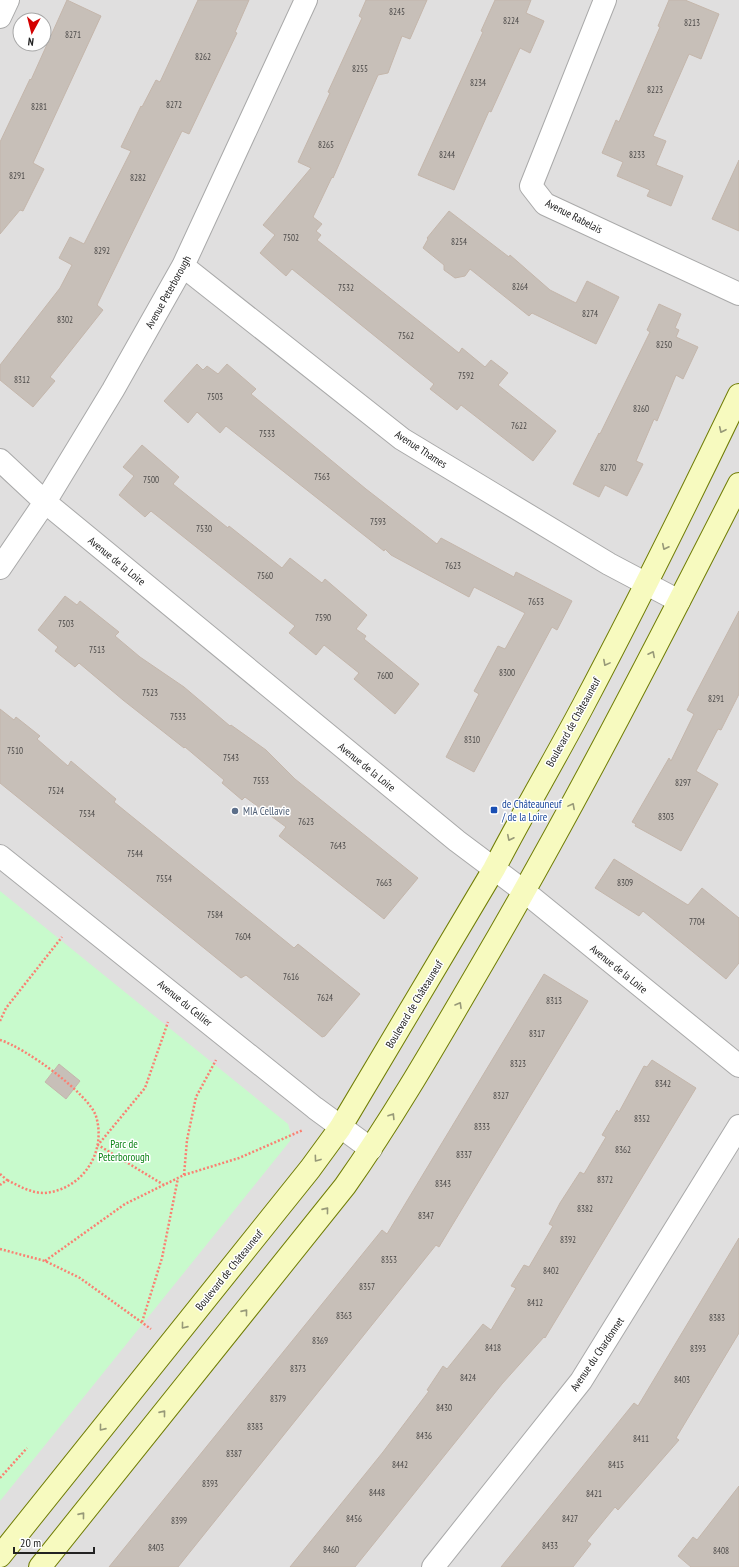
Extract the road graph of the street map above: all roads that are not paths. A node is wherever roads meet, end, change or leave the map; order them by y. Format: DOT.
graph roads {
  1 [pos="8,0"];
  2 [pos="306,0"];
  3 [pos="605,0"];
  4 [pos="0,17"];
  5 [pos="183,266"];
  6 [pos="739,294"];
  7 [pos="739,395"];
  8 [pos="0,460"];
  9 [pos="739,484"];
  10 [pos="45,502"];
  11 [pos="0,568"];
  12 [pos="647,585"];
  13 [pos="679,601"];
  14 [pos="0,856"];
  15 [pos="494,869"];
  16 [pos="526,892"];
  17 [pos="739,1066"];
  18 [pos="335,1123"];
  19 [pos="739,1126"];
  20 [pos="371,1149"];
  21 [pos="0,1556"];
  22 [pos="40,1567"];
  23 [pos="432,1567"];
  1 -- 4 [label="street"];
  2 -- 5 [label="street, Avenue Peterborough"];
  3 -- 6 [label="street, Avenue Rabelais"];
  5 -- 10 [label="street, Avenue Peterborough"];
  5 -- 12 [label="street, Avenue Thames"];
  7 -- 12 [label="street, Boulevard de Châteauneuf, one-way"];
  8 -- 10 [label="street, Avenue de la Loire"];
  9 -- 13 [label="street"];
  10 -- 11 [label="street, Avenue Peterborough"];
  10 -- 15 [label="street, Avenue de la Loire"];
  12 -- 13 [label="street, Avenue Thames"];
  12 -- 15 [label="street, Boulevard de Châteauneuf, one-way"];
  16 -- 13 [label="street, one-way"];
  14 -- 18 [label="street, Avenue du Cellier"];
  15 -- 16 [label="street, Avenue de la Loire"];
  15 -- 18 [label="street, Boulevard de Châteauneuf"];
  16 -- 17 [label="street, Avenue de la Loire"];
  20 -- 16 [label="street, one-way"];
  18 -- 20 [label="street, Avenue du Cellier"];
  18 -- 21 [label="street, Boulevard de Châteauneuf, one-way"];
  19 -- 23 [label="street, Avenue du Chardonnet"];
  22 -- 20 [label="street, one-way"];
}
